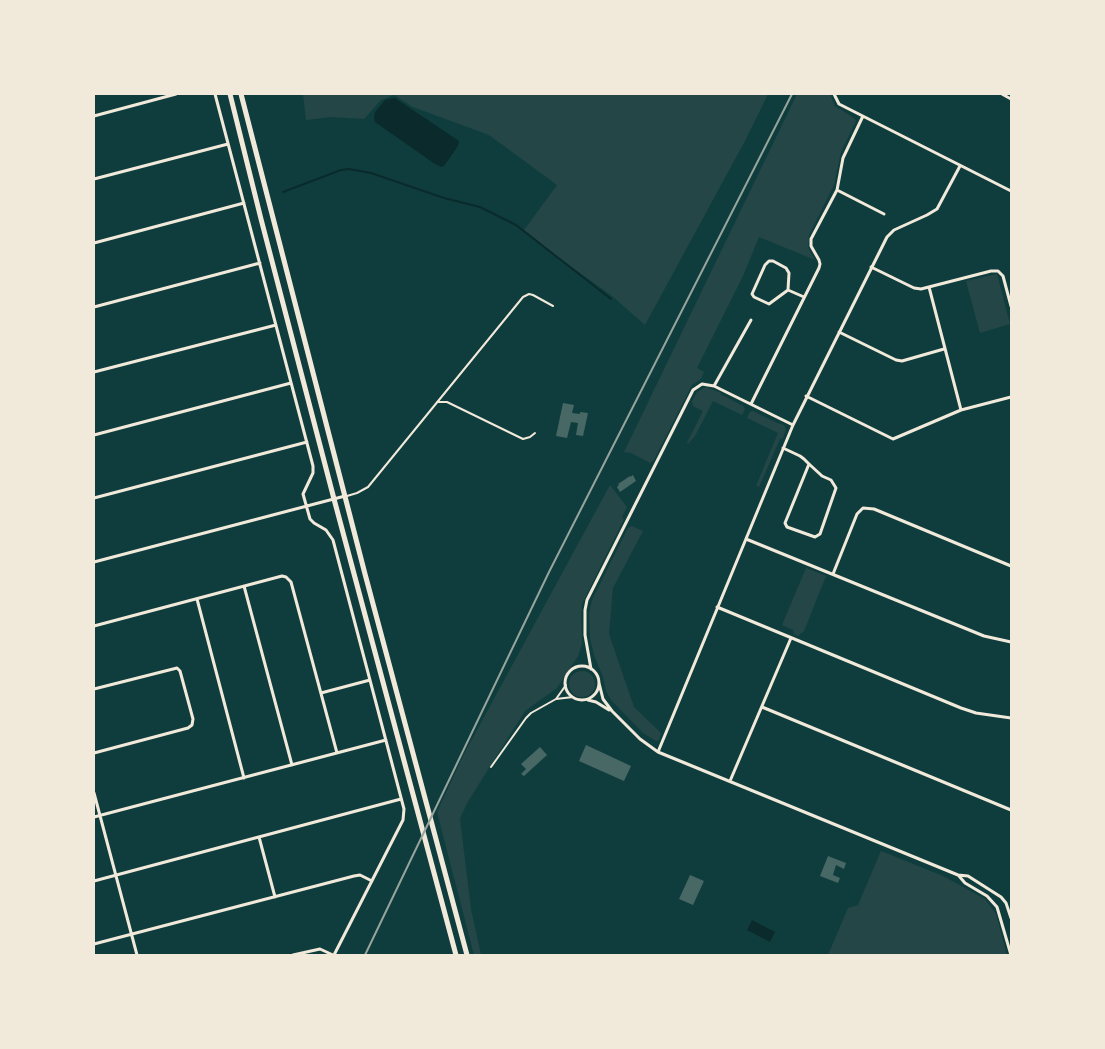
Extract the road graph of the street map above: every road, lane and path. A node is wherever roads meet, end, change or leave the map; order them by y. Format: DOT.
graph roads {
  1 [pos="176,94"];
  2 [pos="215,94"];
  3 [pos="230,94"];
  4 [pos="241,94"];
  5 [pos="834,94"];
  6 [pos="1002,94"];
  7 [pos="1011,99"];
  8 [pos="94,116"];
  9 [pos="863,116"];
  10 [pos="228,144"];
  11 [pos="960,166"];
  12 [pos="94,179"];
  13 [pos="837,190"];
  14 [pos="1011,191"];
  15 [pos="244,203"];
  16 [pos="884,214"];
  17 [pos="94,243"];
  18 [pos="260,263"];
  19 [pos="872,267"];
  20 [pos="929,287"];
  21 [pos="788,290"];
  22 [pos="804,297"];
  23 [pos="554,306"];
  24 [pos="1011,306"];
  25 [pos="94,307"];
  26 [pos="751,320"];
  27 [pos="276,325"];
  28 [pos="838,332"];
  29 [pos="944,349"];
  30 [pos="94,372"];
  31 [pos="291,382"];
  32 [pos="714,386"];
  33 [pos="806,396"];
  34 [pos="1011,396"];
  35 [pos="437,402"];
  36 [pos="751,404"];
  37 [pos="961,410"];
  38 [pos="793,425"];
  39 [pos="535,433"];
  40 [pos="94,435"];
  41 [pos="307,442"];
  42 [pos="783,448"];
  43 [pos="809,464"];
  44 [pos="346,496"];
  45 [pos="94,498"];
  46 [pos="334,499"];
  47 [pos="306,506"];
  48 [pos="746,538"];
  49 [pos="94,562"];
  50 [pos="1011,566"];
  51 [pos="832,574"];
  52 [pos="244,586"];
  53 [pos="197,599"];
  54 [pos="717,607"];
  55 [pos="94,626"];
  56 [pos="791,638"];
  57 [pos="1011,642"];
  58 [pos="591,669"];
  59 [pos="370,680"];
  60 [pos="599,683"];
  61 [pos="566,685"];
  62 [pos="94,690"];
  63 [pos="321,692"];
  64 [pos="573,697"];
  65 [pos="556,699"];
  66 [pos="587,700"];
  67 [pos="762,707"];
  68 [pos="612,711"];
  69 [pos="1011,718"];
  70 [pos="386,740"];
  71 [pos="658,752"];
  72 [pos="94,753"];
  73 [pos="337,753"];
  74 [pos="292,765"];
  75 [pos="491,767"];
  76 [pos="244,778"];
  77 [pos="730,781"];
  78 [pos="94,792"];
  79 [pos="401,799"];
  80 [pos="1011,810"];
  81 [pos="100,816"];
  82 [pos="94,817"];
  83 [pos="259,837"];
  84 [pos="116,875"];
  85 [pos="958,875"];
  86 [pos="94,881"];
  87 [pos="372,881"];
  88 [pos="276,897"];
  89 [pos="1011,918"];
  90 [pos="131,934"];
  91 [pos="1009,938"];
  92 [pos="94,944"];
  93 [pos="1010,947"];
  94 [pos="137,955"];
  95 [pos="293,955"];
  96 [pos="334,955"];
  97 [pos="456,955"];
  98 [pos="467,955"];
  99 [pos="1010,955"];
  1 -- 8 [label="street"];
  2 -- 10 [label="street"];
  3 -- 46 [label="main road"];
  4 -- 44 [label="main road"];
  5 -- 9 [label="street"];
  6 -- 7 [label="street"];
  9 -- 11 [label="street"];
  9 -- 13 [label="street"];
  10 -- 12 [label="street"];
  10 -- 15 [label="street"];
  11 -- 14 [label="street"];
  11 -- 19 [label="street"];
  13 -- 16 [label="street"];
  13 -- 22 [label="street"];
  15 -- 17 [label="street"];
  15 -- 18 [label="street"];
  18 -- 25 [label="street"];
  18 -- 27 [label="street"];
  19 -- 20 [label="street"];
  19 -- 28 [label="street"];
  20 -- 24 [label="street"];
  20 -- 29 [label="street"];
  21 -- 21 [label="street"];
  21 -- 22 [label="street"];
  22 -- 36 [label="street"];
  23 -- 35 [label="lane"];
  26 -- 32 [label="street"];
  27 -- 30 [label="street"];
  27 -- 31 [label="street"];
  28 -- 29 [label="street"];
  28 -- 33 [label="street"];
  29 -- 37 [label="street"];
  31 -- 40 [label="street"];
  31 -- 41 [label="street"];
  32 -- 36 [label="street"];
  32 -- 58 [label="street"];
  33 -- 37 [label="street"];
  33 -- 38 [label="street"];
  34 -- 37 [label="street"];
  35 -- 39 [label="lane"];
  35 -- 44 [label="lane"];
  36 -- 38 [label="street"];
  38 -- 42 [label="street"];
  41 -- 45 [label="street"];
  41 -- 47 [label="street"];
  42 -- 43 [label="street"];
  42 -- 48 [label="street"];
  43 -- 43 [label="street"];
  44 -- 46 [label="street"];
  44 -- 98 [label="main road"];
  46 -- 47 [label="street"];
  46 -- 97 [label="main road"];
  47 -- 49 [label="street"];
  47 -- 59 [label="street"];
  48 -- 51 [label="street"];
  48 -- 54 [label="street"];
  50 -- 51 [label="street"];
  51 -- 57 [label="street"];
  52 -- 53 [label="street"];
  52 -- 63 [label="street"];
  52 -- 74 [label="street"];
  53 -- 55 [label="street"];
  53 -- 76 [label="street"];
  54 -- 56 [label="street"];
  54 -- 71 [label="street"];
  56 -- 67 [label="street"];
  56 -- 69 [label="street"];
  58 -- 60 [label="street"];
  58 -- 61 [label="street"];
  59 -- 63 [label="street"];
  59 -- 70 [label="street"];
  60 -- 66 [label="street"];
  60 -- 68 [label="street"];
  61 -- 64 [label="street"];
  61 -- 65 [label="lane"];
  62 -- 72 [label="street"];
  63 -- 73 [label="street"];
  64 -- 65 [label="lane"];
  64 -- 66 [label="street"];
  65 -- 75 [label="lane"];
  66 -- 68 [label="street"];
  67 -- 77 [label="street"];
  67 -- 80 [label="street"];
  68 -- 71 [label="street"];
  70 -- 73 [label="street"];
  70 -- 79 [label="street"];
  71 -- 77 [label="street"];
  73 -- 74 [label="street"];
  74 -- 76 [label="street"];
  76 -- 81 [label="street"];
  77 -- 85 [label="street"];
  78 -- 81 [label="street"];
  79 -- 83 [label="street"];
  79 -- 87 [label="street"];
  81 -- 82 [label="street"];
  81 -- 84 [label="street"];
  83 -- 84 [label="street"];
  83 -- 88 [label="street"];
  84 -- 86 [label="street"];
  84 -- 90 [label="street"];
  85 -- 89 [label="street"];
  85 -- 91 [label="street"];
  87 -- 88 [label="street"];
  87 -- 96 [label="street"];
  88 -- 90 [label="street"];
  90 -- 92 [label="street"];
  90 -- 94 [label="street"];
  91 -- 93 [label="street"];
  93 -- 99 [label="street"];
  95 -- 96 [label="street"];
}
